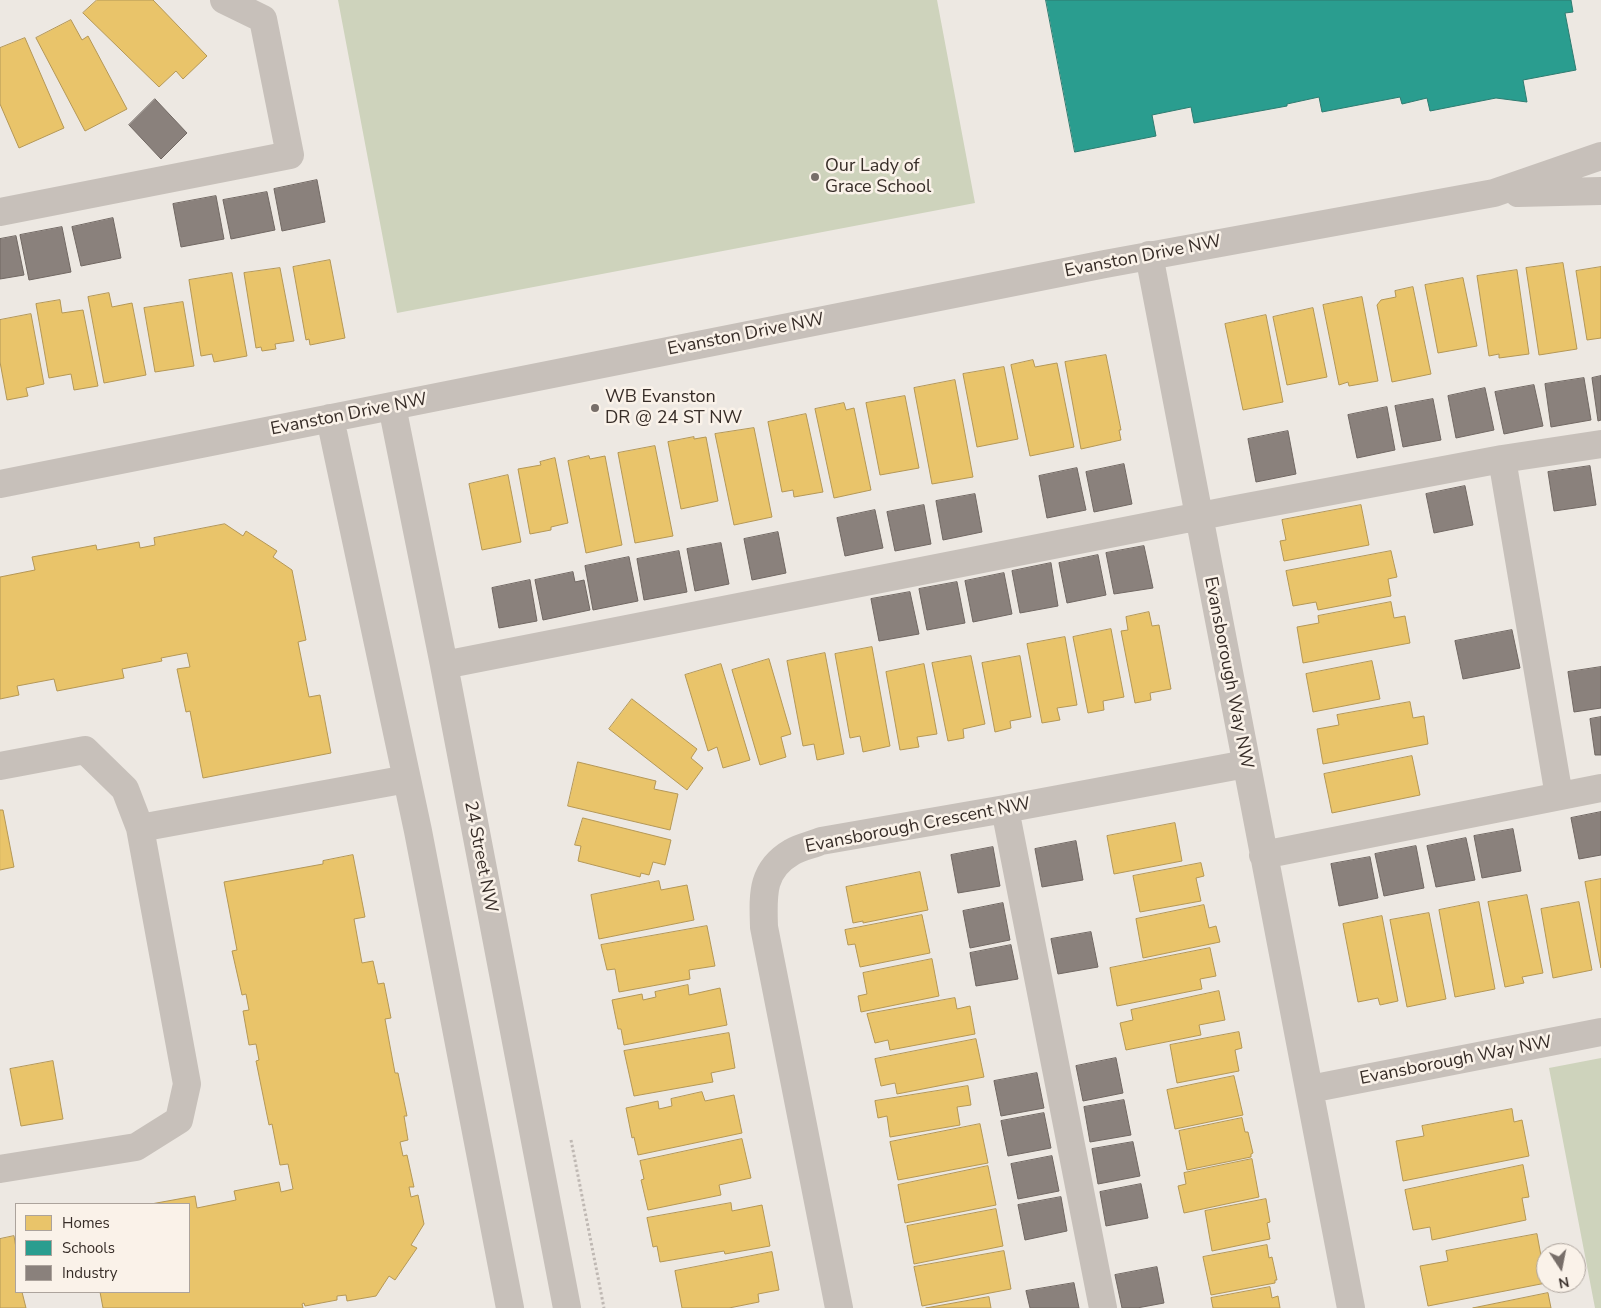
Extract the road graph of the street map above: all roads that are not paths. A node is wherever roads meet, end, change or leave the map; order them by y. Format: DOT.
graph roads {
  1 [pos="224,0"];
  2 [pos="1601,156"];
  3 [pos="1601,191"];
  4 [pos="1494,194"];
  5 [pos="0,212"];
  6 [pos="1150,255"];
  7 [pos="392,406"];
  8 [pos="330,418"];
  9 [pos="1601,444"];
  10 [pos="1502,459"];
  11 [pos="0,484"];
  12 [pos="1199,516"];
  13 [pos="444,665"];
  14 [pos="1246,764"];
  15 [pos="0,766"];
  16 [pos="407,779"];
  17 [pos="1601,788"];
  18 [pos="1559,796"];
  19 [pos="1005,810"];
  20 [pos="140,828"];
  21 [pos="1263,855"];
  22 [pos="1601,1032"];
  23 [pos="1310,1089"];
  24 [pos="0,1169"];
  25 [pos="510,1308"];
  26 [pos="566,1308"];
  27 [pos="839,1308"];
  28 [pos="1103,1308"];
  29 [pos="1351,1308"];
  1 -- 5 [label="street"];
  2 -- 4 [label="street, Evanston Drive NW"];
  3 -- 4 [label="street, Evanston Drive NW"];
  4 -- 6 [label="street, Evanston Drive NW"];
  6 -- 7 [label="street, Evanston Drive NW"];
  6 -- 12 [label="street, Evansborough Way NW"];
  7 -- 8 [label="street, Evanston Drive NW"];
  7 -- 13 [label="street, 24 Street NW"];
  8 -- 11 [label="street, Evanston Drive NW"];
  8 -- 16 [label="street"];
  9 -- 10 [label="street"];
  10 -- 12 [label="street"];
  10 -- 18 [label="street"];
  12 -- 13 [label="street"];
  12 -- 14 [label="street, Evansborough Way NW"];
  13 -- 26 [label="street, 24 Street NW"];
  14 -- 19 [label="street, Evansborough Crescent NW"];
  14 -- 21 [label="street, Evansborough Way NW"];
  15 -- 20 [label="street"];
  16 -- 20 [label="street"];
  16 -- 25 [label="street"];
  17 -- 18 [label="street"];
  18 -- 21 [label="street"];
  19 -- 27 [label="street, Evansborough Crescent NW"];
  19 -- 28 [label="street"];
  20 -- 24 [label="street"];
  21 -- 23 [label="street, Evansborough Way NW"];
  22 -- 23 [label="street, Evansborough Way NW"];
  23 -- 29 [label="street, Evansborough Way NW"];
}
